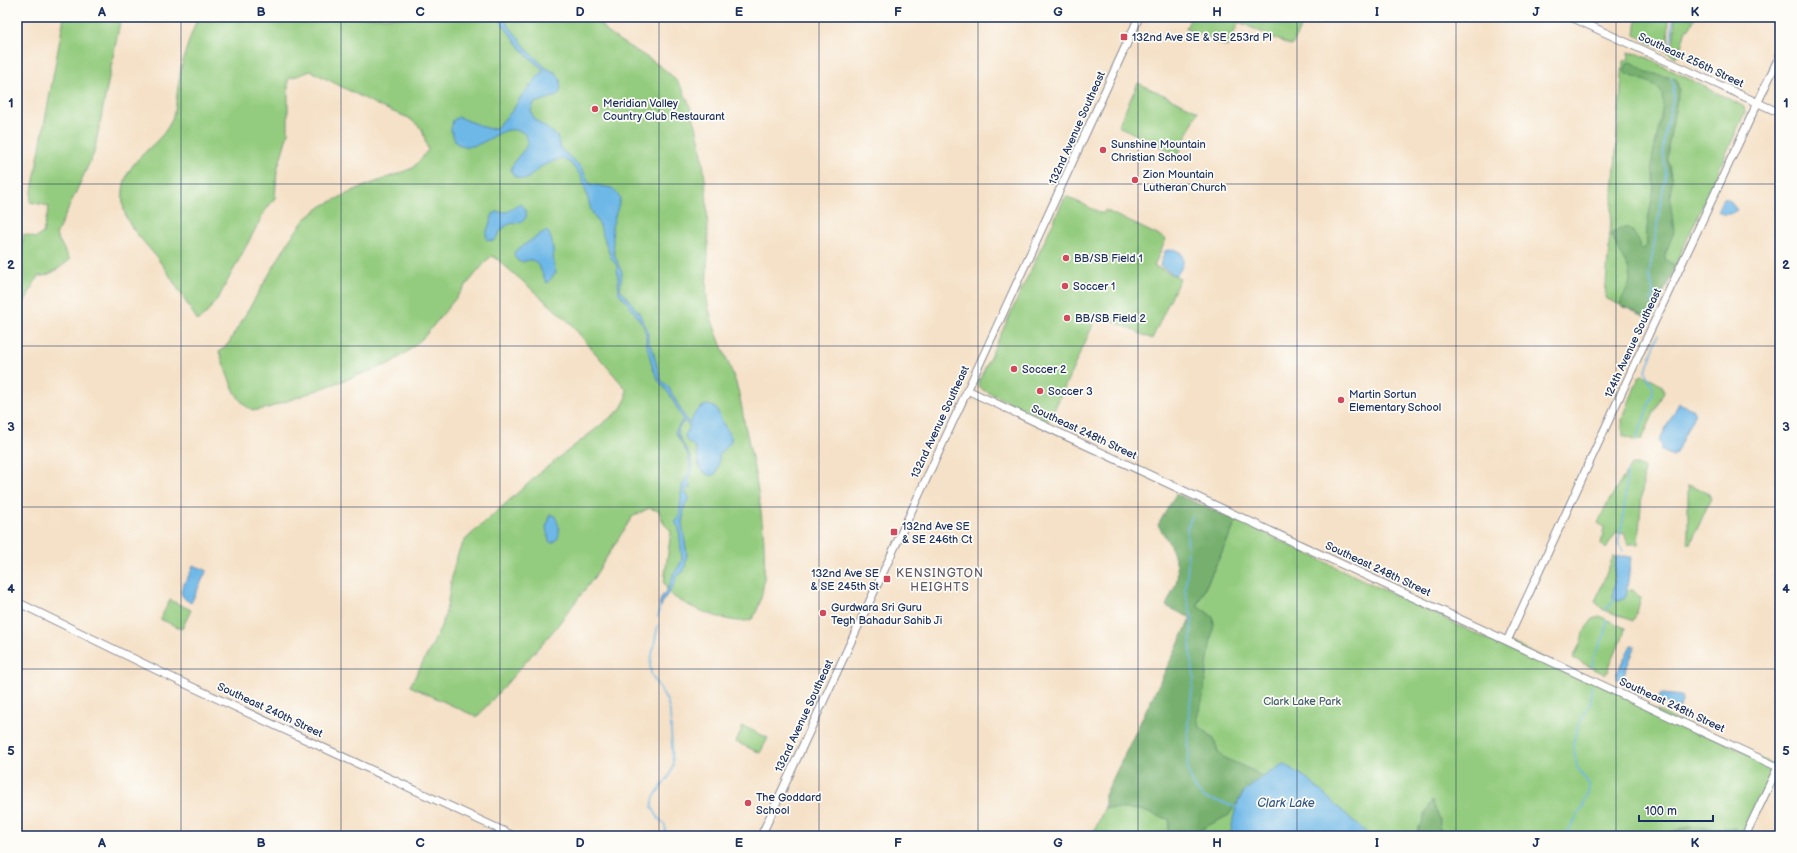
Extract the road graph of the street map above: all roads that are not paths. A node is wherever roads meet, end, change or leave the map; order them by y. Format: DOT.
graph roads {
  1 [pos="1139,17"];
  2 [pos="1571,17"];
  3 [pos="1780,55"];
  4 [pos="1758,102"];
  5 [pos="1780,113"];
  6 [pos="967,390"];
  7 [pos="17,602"];
  8 [pos="1507,641"];
  9 [pos="1779,768"];
  10 [pos="514,836"];
  11 [pos="761,836"];
  12 [pos="1745,836"];
  1 -- 6 [label="main road, 132nd Avenue Southeast"];
  2 -- 4 [label="main road, Southeast 256th Street"];
  3 -- 4 [label="main road, 124th Avenue Southeast"];
  4 -- 5 [label="main road, Southeast 256th Street"];
  4 -- 8 [label="main road, 124th Avenue Southeast"];
  6 -- 8 [label="main road, Southeast 248th Street"];
  6 -- 11 [label="main road, 132nd Avenue Southeast"];
  7 -- 10 [label="main road, Southeast 240th Street"];
  8 -- 9 [label="main road, Southeast 248th Street"];
  9 -- 12 [label="main road"];
}
